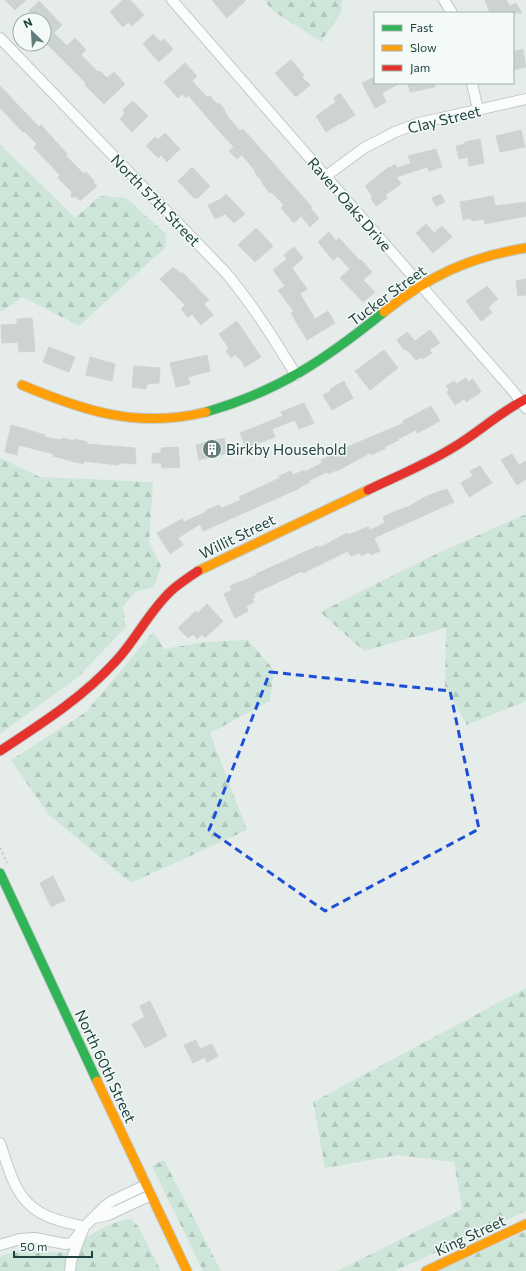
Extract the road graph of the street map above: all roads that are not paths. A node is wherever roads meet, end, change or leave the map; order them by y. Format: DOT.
graph roads {
  1 [pos="172,0"];
  2 [pos="444,0"];
  3 [pos="451,12"];
  4 [pos="0,38"];
  5 [pos="472,84"];
  6 [pos="526,99"];
  7 [pos="478,110"];
  8 [pos="326,176"];
  9 [pos="526,248"];
  10 [pos="420,286"];
  11 [pos="296,375"];
  12 [pos="22,385"];
  13 [pos="524,403"];
  14 [pos="0,751"];
  15 [pos="0,873"];
  16 [pos="0,1143"];
  17 [pos="4,1164"];
  18 [pos="146,1185"];
  19 [pos="151,1195"];
  20 [pos="94,1218"];
  21 [pos="526,1224"];
  22 [pos="84,1227"];
  23 [pos="0,1245"];
  24 [pos="70,1271"];
  25 [pos="187,1271"];
  26 [pos="426,1271"];
  1 -- 8 [label="street, Raven Oaks Drive"];
  2 -- 3 [label="street"];
  4 -- 11 [label="street, North 57th Street"];
  5 -- 7 [label="street"];
  6 -- 7 [label="street, Clay Street"];
  7 -- 8 [label="street, Clay Street"];
  8 -- 10 [label="street, Raven Oaks Drive"];
  9 -- 10 [label="street, Tucker Street"];
  10 -- 11 [label="street, Tucker Street"];
  10 -- 13 [label="street, Raven Oaks Drive"];
  11 -- 12 [label="street, Tucker Street"];
  13 -- 14 [label="street, Willit Street"];
  15 -- 18 [label="street, North 60th Street"];
  16 -- 17 [label="street"];
  17 -- 22 [label="street"];
  18 -- 19 [label="street, North 60th Street"];
  18 -- 20 [label="street"];
  19 -- 20 [label="street"];
  19 -- 25 [label="street, North 60th Street"];
  20 -- 22 [label="street"];
  21 -- 26 [label="street, King Street"];
  22 -- 23 [label="street"];
  22 -- 24 [label="street"];
}
